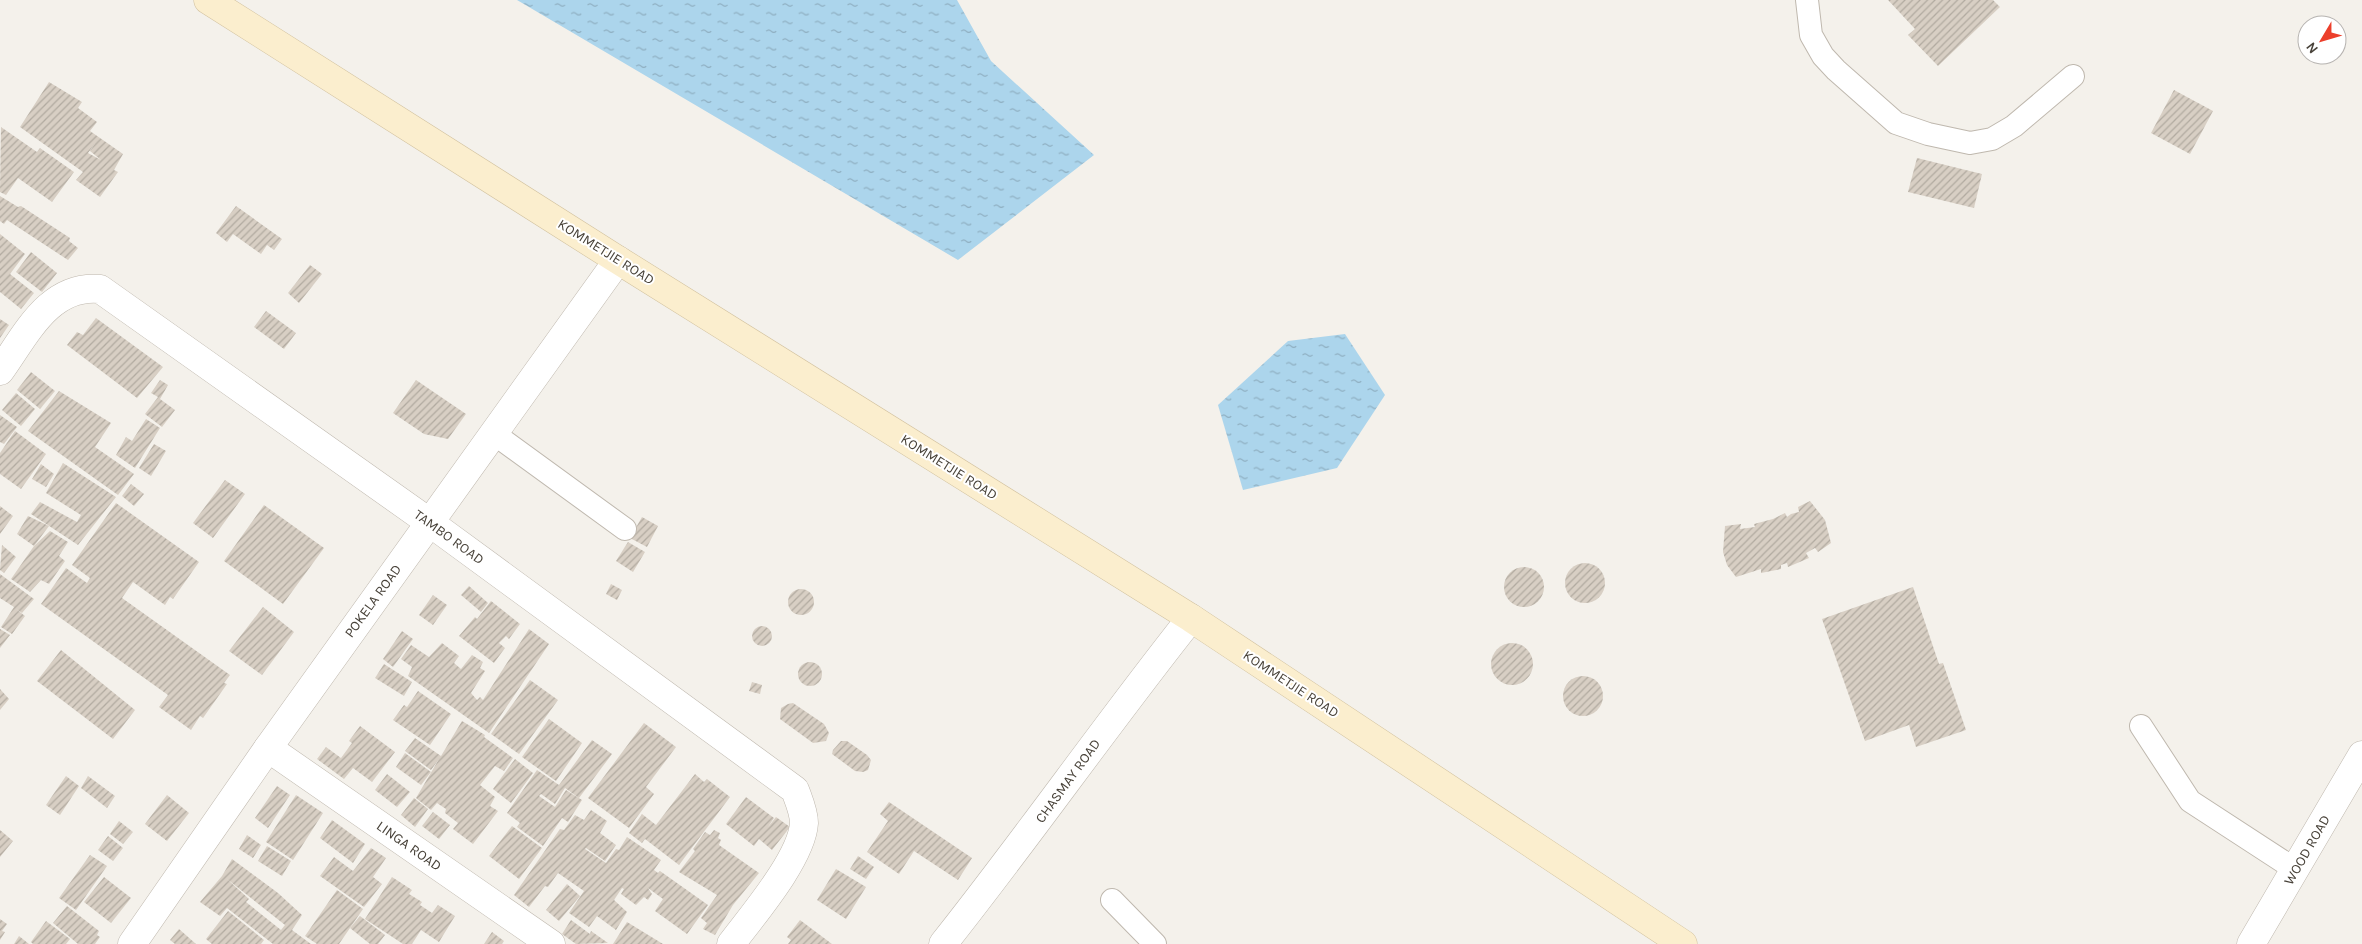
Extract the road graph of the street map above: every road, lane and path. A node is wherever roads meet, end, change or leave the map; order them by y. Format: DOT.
graph roads {
  1 [pos="208,0"];
  2 [pos="1807,0"];
  3 [pos="2073,76"];
  4 [pos="618,260"];
  5 [pos="0,371"];
  6 [pos="493,433"];
  7 [pos="430,522"];
  8 [pos="625,529"];
  9 [pos="1191,618"];
  10 [pos="2141,726"];
  11 [pos="268,748"];
  12 [pos="2360,764"];
  13 [pos="2296,870"];
  14 [pos="1112,900"];
  15 [pos="132,944"];
  16 [pos="551,944"];
  17 [pos="731,944"];
  18 [pos="943,944"];
  19 [pos="1154,944"];
  20 [pos="1683,944"];
  21 [pos="2251,944"];
  1 -- 4 [label="main road, KOMMETJIE ROAD"];
  2 -- 3 [label="lane"];
  4 -- 6 [label="street, POKELA ROAD"];
  4 -- 9 [label="main road, KOMMETJIE ROAD"];
  5 -- 7 [label="street, TAMBO ROAD"];
  6 -- 7 [label="street, POKELA ROAD"];
  6 -- 8 [label="lane"];
  7 -- 11 [label="street, POKELA ROAD"];
  7 -- 17 [label="street, TAMBO ROAD"];
  9 -- 18 [label="street, CHASMAY ROAD"];
  9 -- 20 [label="main road, KOMMETJIE ROAD"];
  10 -- 13 [label="lane"];
  11 -- 15 [label="street, POKELA ROAD"];
  11 -- 16 [label="street, LINGA ROAD"];
  12 -- 13 [label="street, WOOD ROAD"];
  13 -- 21 [label="street, WOOD ROAD"];
  14 -- 19 [label="lane"];
}
